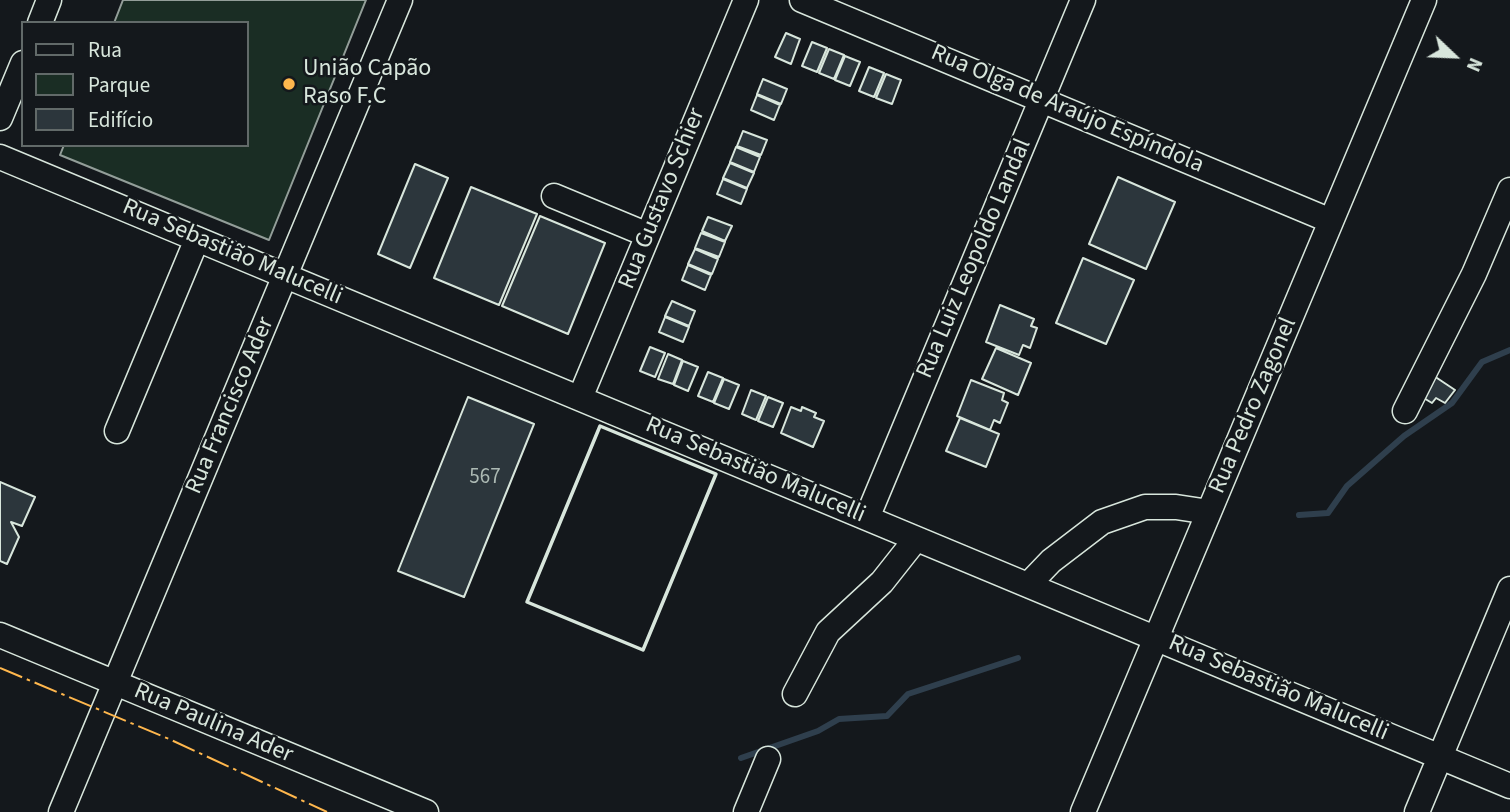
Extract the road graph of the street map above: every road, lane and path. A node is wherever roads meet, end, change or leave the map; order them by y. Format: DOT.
graph roads {
  1 [pos="49,0"];
  2 [pos="400,0"];
  3 [pos="746,0"];
  4 [pos="802,0"];
  5 [pos="1083,0"];
  6 [pos="1424,0"];
  7 [pos="41,21"];
  8 [pos="21,69"];
  9 [pos="1042,100"];
  10 [pos="0,118"];
  11 [pos="0,157"];
  12 [pos="1510,190"];
  13 [pos="554,196"];
  14 [pos="1331,221"];
  15 [pos="648,235"];
  16 [pos="197,239"];
  17 [pos="285,276"];
  18 [pos="580,398"];
  19 [pos="1405,411"];
  20 [pos="117,431"];
  21 [pos="1209,512"];
  22 [pos="866,518"];
  23 [pos="916,538"];
  24 [pos="1028,585"];
  25 [pos="1510,589"];
  26 [pos="0,635"];
  27 [pos="1156,639"];
  28 [pos="115,683"];
  29 [pos="795,694"];
  30 [pos="1440,757"];
  31 [pos="768,759"];
  32 [pos="1510,786"];
  33 [pos="415,810"];
  34 [pos="61,812"];
  35 [pos="746,812"];
  36 [pos="1083,812"];
  37 [pos="1417,812"];
  1 -- 7 [label="street"];
  2 -- 17 [label="street, Rua Francisco Ader"];
  3 -- 15 [label="street, Rua Gustavo Schier"];
  4 -- 9 [label="street, Rua Olga de Araújo Espíndola"];
  5 -- 9 [label="street, Rua Luiz Leopoldo Landal"];
  6 -- 14 [label="street, Rua Pedro Zagonel"];
  8 -- 10 [label="street"];
  9 -- 14 [label="street, Rua Olga de Araújo Espíndola"];
  9 -- 22 [label="street, Rua Luiz Leopoldo Landal"];
  11 -- 16 [label="street, Rua Sebastião Malucelli"];
  12 -- 19 [label="street"];
  13 -- 15 [label="street"];
  14 -- 21 [label="street, Rua Pedro Zagonel"];
  15 -- 18 [label="street, Rua Gustavo Schier"];
  16 -- 17 [label="street, Rua Sebastião Malucelli"];
  16 -- 20 [label="street"];
  17 -- 18 [label="street, Rua Sebastião Malucelli"];
  17 -- 28 [label="street, Rua Francisco Ader"];
  18 -- 22 [label="street, Rua Sebastião Malucelli"];
  21 -- 24 [label="street"];
  21 -- 27 [label="street, Rua Pedro Zagonel"];
  22 -- 23 [label="street, Rua Sebastião Malucelli"];
  23 -- 24 [label="street, Rua Sebastião Malucelli"];
  23 -- 29 [label="street"];
  24 -- 27 [label="street, Rua Sebastião Malucelli"];
  25 -- 30 [label="street"];
  26 -- 28 [label="street, Rua Paulina Ader"];
  27 -- 30 [label="street, Rua Sebastião Malucelli"];
  27 -- 36 [label="street, Rua Pedro Zagonel"];
  28 -- 33 [label="street, Rua Paulina Ader"];
  28 -- 34 [label="street, Rua Francisco Ader"];
  30 -- 32 [label="street, Rua Sebastião Malucelli"];
  30 -- 37 [label="street"];
  31 -- 35 [label="street"];
}
